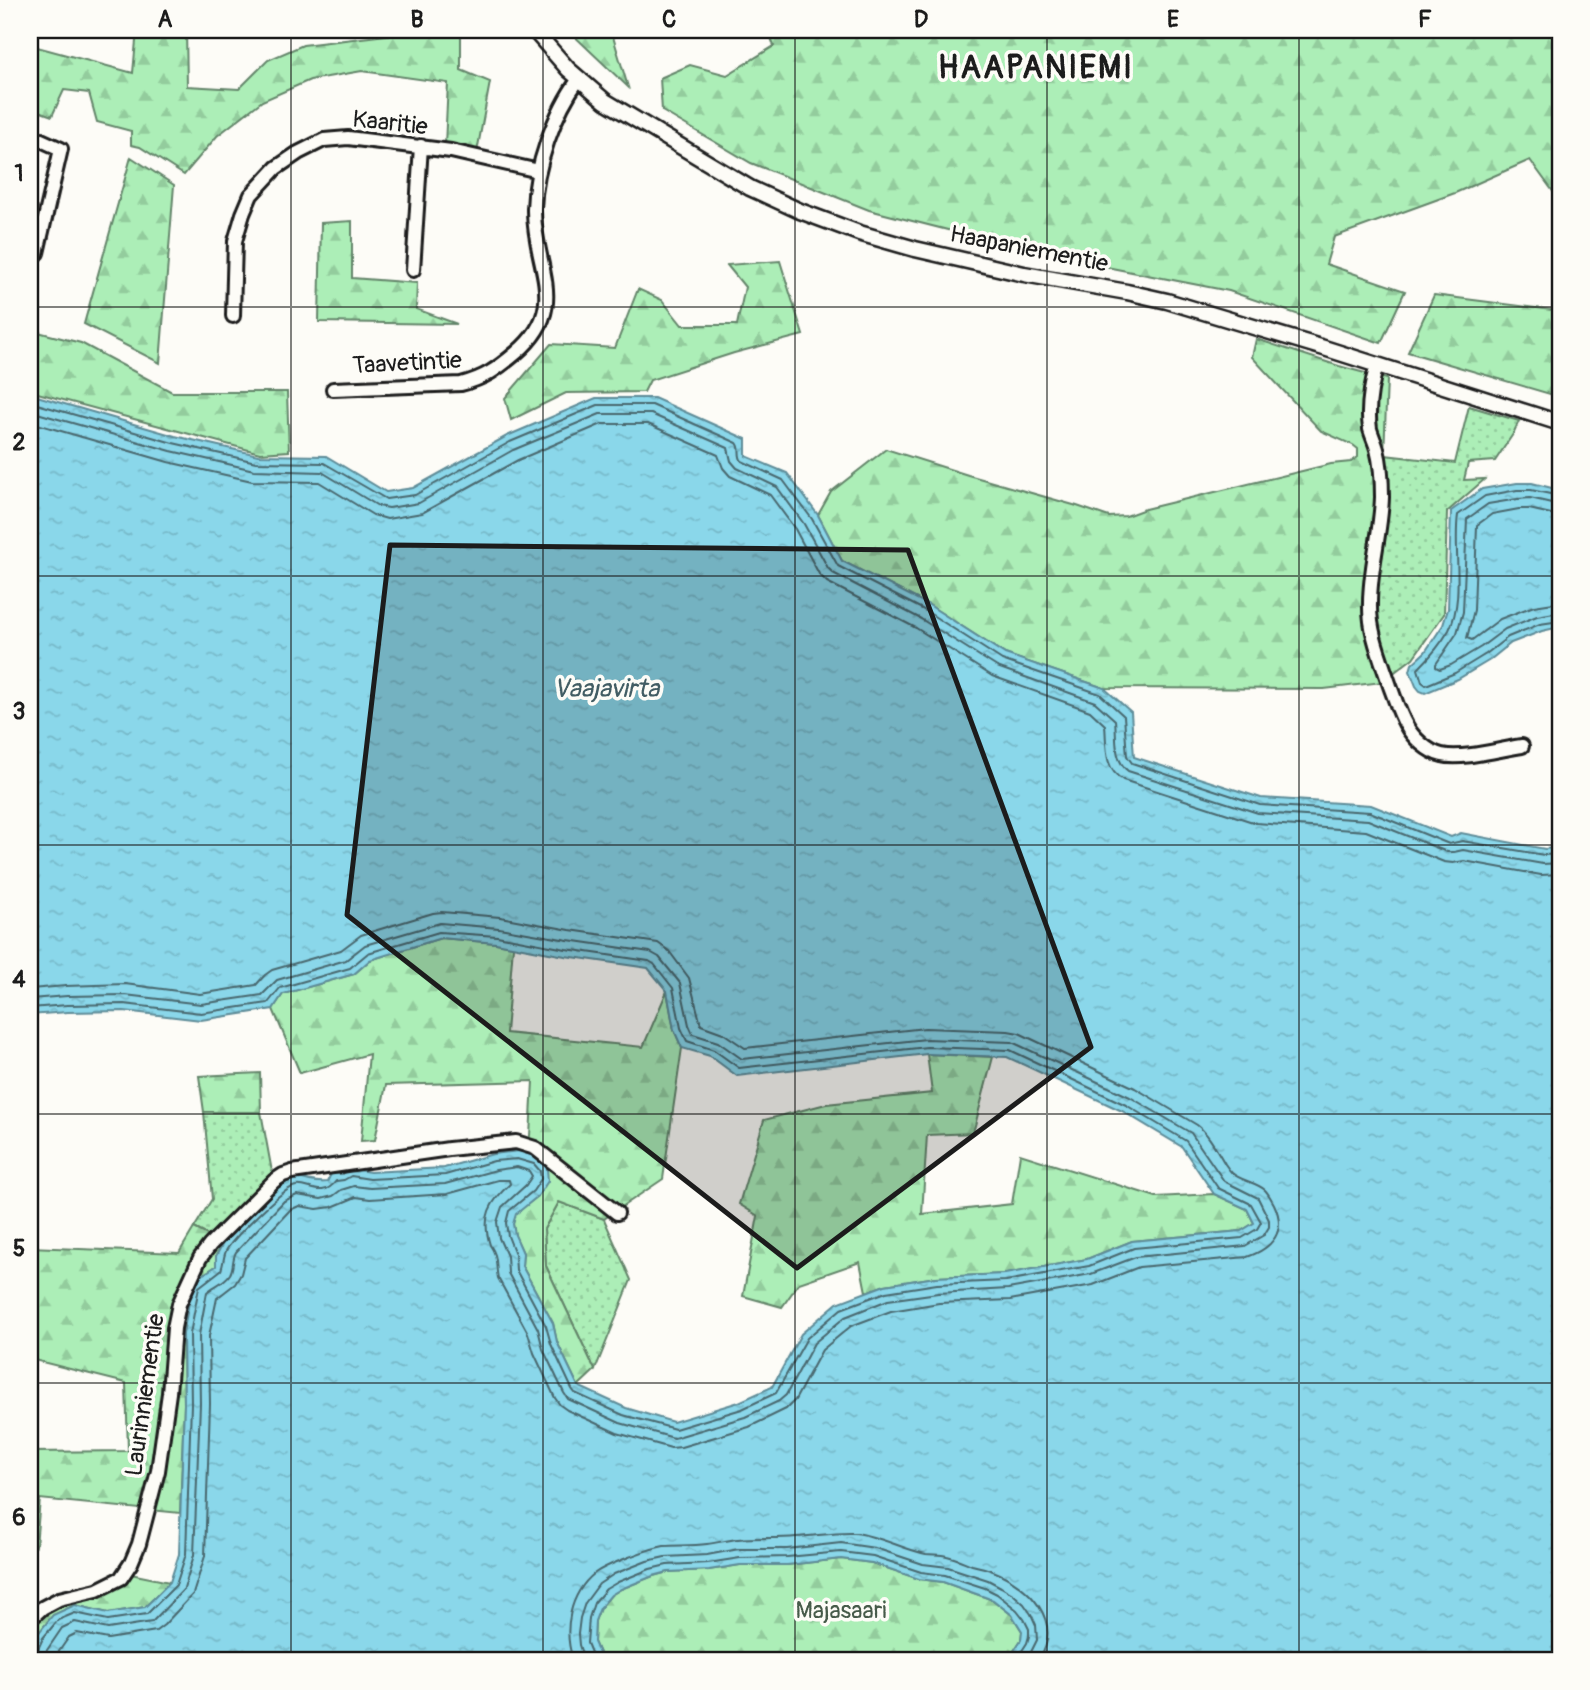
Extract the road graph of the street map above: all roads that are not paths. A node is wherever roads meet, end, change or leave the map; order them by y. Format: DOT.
graph roads {
  1 [pos="534,30"];
  2 [pos="579,79"];
  3 [pos="30,135"];
  4 [pos="421,146"];
  5 [pos="539,171"];
  6 [pos="37,253"];
  7 [pos="413,270"];
  8 [pos="233,316"];
  9 [pos="1377,365"];
  10 [pos="333,389"];
  11 [pos="1560,423"];
  12 [pos="1522,746"];
  13 [pos="617,1213"];
  14 [pos="30,1619"];
  1 -- 2 [label="street, Haapaniementie"];
  2 -- 5 [label="street, Taavetintie"];
  2 -- 9 [label="street, Haapaniementie"];
  3 -- 6 [label="street"];
  4 -- 5 [label="street, Kaaritie"];
  4 -- 7 [label="street"];
  4 -- 8 [label="street, Kaaritie"];
  5 -- 10 [label="street, Taavetintie"];
  9 -- 11 [label="street, Haapaniementie"];
  9 -- 12 [label="street"];
  13 -- 14 [label="street, Laurinniementie"];
}
